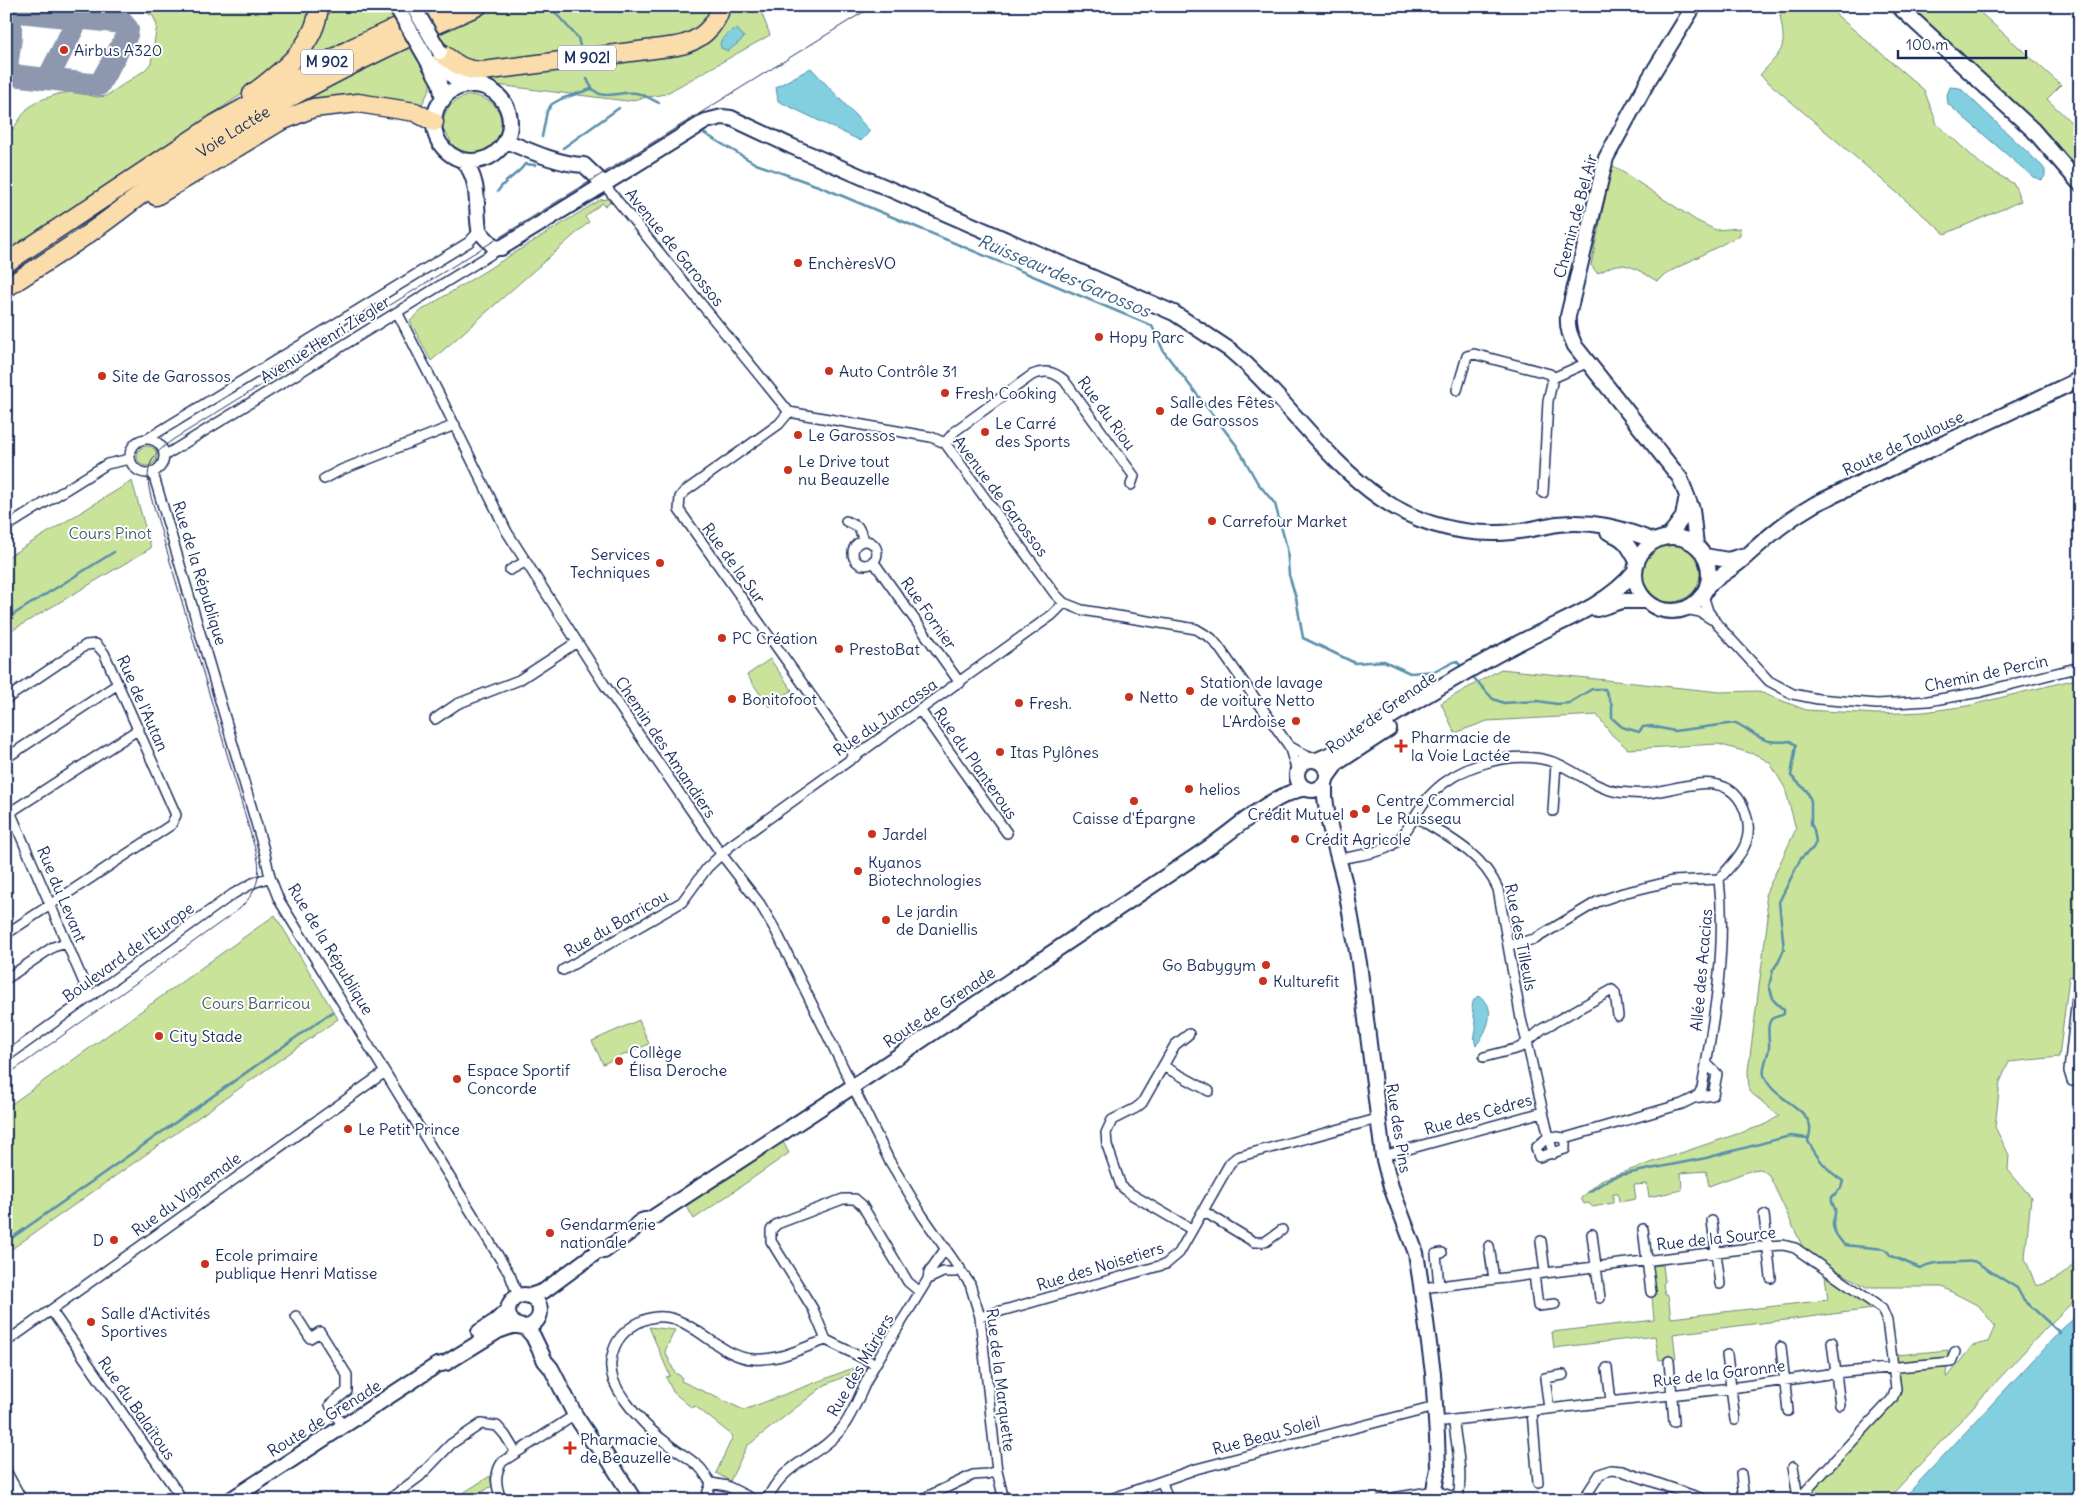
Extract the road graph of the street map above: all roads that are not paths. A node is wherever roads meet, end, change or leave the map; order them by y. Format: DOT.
graph roads {
  1 [pos="319,6"];
  2 [pos="396,6"];
  3 [pos="413,6"];
  4 [pos="442,6"];
  5 [pos="478,6"];
  6 [pos="721,6"];
  7 [pos="1694,6"];
  8 [pos="1898,6"];
  9 [pos="432,54"];
  10 [pos="469,85"];
  11 [pos="443,100"];
  12 [pos="434,122"];
  13 [pos="215,124"];
  14 [pos="506,141"];
  15 [pos="464,161"];
  16 [pos="603,183"];
  17 [pos="2080,184"];
  18 [pos="94,230"];
  19 [pos="479,231"];
  20 [pos="501,248"];
  21 [pos="6,263"];
  22 [pos="6,288"];
  23 [pos="397,312"];
  24 [pos="1587,361"];
  25 [pos="1553,378"];
  26 [pos="2080,379"];
  27 [pos="1457,390"];
  28 [pos="789,412"];
  29 [pos="455,425"];
  30 [pos="147,439"];
  31 [pos="945,443"];
  32 [pos="164,456"];
  33 [pos="130,459"];
  34 [pos="153,473"];
  35 [pos="324,479"];
  36 [pos="1131,485"];
  37 [pos="1543,493"];
  38 [pos="1686,496"];
  39 [pos="846,521"];
  40 [pos="1579,524"];
  41 [pos="6,527"];
  42 [pos="1669,536"];
  43 [pos="865,541"];
  44 [pos="1654,541"];
  45 [pos="1701,551"];
  46 [pos="1750,553"];
  47 [pos="873,561"];
  48 [pos="525,562"];
  49 [pos="1636,566"];
  50 [pos="510,570"];
  51 [pos="1706,590"];
  52 [pos="1646,601"];
  53 [pos="1064,603"];
  54 [pos="1685,609"];
  55 [pos="1564,621"];
  56 [pos="1717,624"];
  57 [pos="577,642"];
  58 [pos="2080,666"];
  59 [pos="1459,677"];
  60 [pos="960,683"];
  61 [pos="118,684"];
  62 [pos="6,699"];
  63 [pos="920,710"];
  64 [pos="435,719"];
  65 [pos="138,729"];
  66 [pos="1289,746"];
  67 [pos="855,757"];
  68 [pos="6,758"];
  69 [pos="1314,760"];
  70 [pos="1556,763"];
  71 [pos="1297,771"];
  72 [pos="1326,779"];
  73 [pos="1307,789"];
  74 [pos="6,802"];
  75 [pos="1326,811"];
  76 [pos="1553,811"];
  77 [pos="9,816"];
  78 [pos="1416,817"];
  79 [pos="1245,820"];
  80 [pos="1007,833"];
  81 [pos="722,855"];
  82 [pos="1339,859"];
  83 [pos="270,877"];
  84 [pos="1719,879"];
  85 [pos="50,905"];
  86 [pos="6,934"];
  87 [pos="66,943"];
  88 [pos="1509,945"];
  89 [pos="2080,969"];
  90 [pos="563,970"];
  91 [pos="6,979"];
  92 [pos="90,997"];
  93 [pos="1618,1016"];
  94 [pos="1189,1034"];
  95 [pos="1527,1042"];
  96 [pos="6,1057"];
  97 [pos="1484,1057"];
  98 [pos="1706,1063"];
  99 [pos="1163,1066"];
  100 [pos="385,1072"];
  101 [pos="2072,1081"];
  102 [pos="852,1087"];
  103 [pos="1209,1091"];
  104 [pos="1694,1098"];
  105 [pos="1543,1112"];
  106 [pos="1378,1119"];
  107 [pos="1549,1136"];
  108 [pos="1565,1138"];
  109 [pos="1553,1154"];
  110 [pos="1383,1156"];
  111 [pos="1203,1211"];
  112 [pos="1764,1215"];
  113 [pos="1712,1221"];
  114 [pos="1191,1229"];
  115 [pos="1643,1229"];
  116 [pos="1282,1230"];
  117 [pos="1592,1234"];
  118 [pos="1541,1241"];
  119 [pos="1489,1246"];
  120 [pos="1767,1246"];
  121 [pos="946,1248"];
  122 [pos="604,1251"];
  123 [pos="1716,1252"];
  124 [pos="1442,1253"];
  125 [pos="1648,1261"];
  126 [pos="1596,1267"];
  127 [pos="960,1268"];
  128 [pos="1545,1273"];
  129 [pos="1534,1274"];
  130 [pos="1771,1278"];
  131 [pos="928,1279"];
  132 [pos="1494,1279"];
  133 [pos="1720,1284"];
  134 [pos="1439,1286"];
  135 [pos="1422,1288"];
  136 [pos="920,1292"];
  137 [pos="1651,1292"];
  138 [pos="524,1296"];
  139 [pos="1600,1298"];
  140 [pos="1555,1304"];
  141 [pos="51,1310"];
  142 [pos="508,1310"];
  143 [pos="539,1313"];
  144 [pos="296,1316"];
  145 [pos="980,1317"];
  146 [pos="520,1326"];
  147 [pos="826,1340"];
  148 [pos="6,1342"];
  149 [pos="1832,1342"];
  150 [pos="1781,1347"];
  151 [pos="1955,1352"];
  152 [pos="1727,1355"];
  153 [pos="1669,1361"];
  154 [pos="876,1364"];
  155 [pos="437,1365"];
  156 [pos="550,1368"];
  157 [pos="1607,1368"];
  158 [pos="1893,1368"];
  159 [pos="1835,1373"];
  160 [pos="1563,1375"];
  161 [pos="1784,1379"];
  162 [pos="1732,1388"];
  163 [pos="1672,1394"];
  164 [pos="1611,1401"];
  165 [pos="1840,1405"];
  166 [pos="1435,1407"];
  167 [pos="1549,1409"];
  168 [pos="1532,1411"];
  169 [pos="1788,1411"];
  170 [pos="575,1415"];
  171 [pos="1458,1420"];
  172 [pos="1735,1420"];
  173 [pos="1436,1422"];
  174 [pos="1674,1422"];
  175 [pos="343,1426"];
  176 [pos="593,1442"];
  177 [pos="516,1453"];
  178 [pos="1792,1467"];
  179 [pos="6,1471"];
  180 [pos="997,1472"];
  181 [pos="1741,1474"];
  182 [pos="1162,1482"];
  183 [pos="710,1483"];
  184 [pos="1538,1483"];
  185 [pos="1434,1496"];
  186 [pos="1694,1498"];
  187 [pos="1459,1499"];
  188 [pos="1796,1499"];
  189 [pos="22,1500"];
  190 [pos="180,1500"];
  191 [pos="230,1500"];
  192 [pos="388,1500"];
  193 [pos="501,1500"];
  194 [pos="624,1500"];
  195 [pos="634,1500"];
  196 [pos="705,1500"];
  197 [pos="755,1500"];
  198 [pos="767,1500"];
  199 [pos="920,1500"];
  200 [pos="1004,1500"];
  201 [pos="1108,1500"];
  202 [pos="1168,1500"];
  203 [pos="1381,1500"];
  204 [pos="1583,1500"];
  205 [pos="1706,1500"];
  206 [pos="1744,1500"];
  1 -- 13 [label="highway"];
  2 -- 9 [label="main road, bridge"];
  3 -- 9 [label="main road, bridge"];
  4 -- 13 [label="highway, Voie Lactée / M 902"];
  5 -- 18 [label="highway, Voie Lactée / M 902"];
  6 -- 9 [label="highway, M 902l"];
  7 -- 24 [label="main road, Chemin de Bel Air"];
  8 -- 17 [label="main road"];
  9 -- 10 [label="main road"];
  9 -- 11 [label="main road"];
  10 -- 11 [label="main road"];
  10 -- 14 [label="main road"];
  11 -- 12 [label="main road"];
  12 -- 15 [label="main road"];
  12 -- 18 [label="highway"];
  13 -- 21 [label="highway, Voie Lactée / M 902"];
  14 -- 15 [label="main road"];
  14 -- 16 [label="main road"];
  15 -- 19 [label="main road"];
  16 -- 20 [label="main road"];
  16 -- 28 [label="street, Avenue de Garossos"];
  16 -- 40 [label="main road"];
  18 -- 22 [label="highway, Voie Lactée / M 902"];
  19 -- 20 [label="main road"];
  19 -- 30 [label="street, Avenue Henri Ziegler"];
  20 -- 23 [label="street, Avenue Henri Ziegler"];
  23 -- 29 [label="street, Chemin des Amandiers"];
  23 -- 32 [label="street, Avenue Henri Ziegler"];
  24 -- 25 [label="street"];
  24 -- 38 [label="main road, Chemin de Bel Air"];
  25 -- 27 [label="street"];
  25 -- 37 [label="street"];
  26 -- 46 [label="main road, Route de Toulouse"];
  28 -- 31 [label="street, Avenue de Garossos"];
  28 -- 67 [label="street, Rue de la Sur"];
  29 -- 35 [label="street"];
  29 -- 48 [label="street, Chemin des Amandiers"];
  30 -- 32 [label="street"];
  30 -- 33 [label="street"];
  31 -- 36 [label="street, Rue du Riou"];
  31 -- 53 [label="street, Avenue de Garossos"];
  32 -- 34 [label="street"];
  33 -- 34 [label="street"];
  33 -- 41 [label="street"];
  34 -- 83 [label="street, Rue de la République"];
  38 -- 42 [label="main road"];
  38 -- 45 [label="main road, Chemin de Bel Air"];
  39 -- 43 [label="street"];
  40 -- 44 [label="main road"];
  40 -- 49 [label="main road"];
  42 -- 44 [label="main road"];
  42 -- 45 [label="main road"];
  43 -- 47 [label="street"];
  43 -- 47 [label="street"];
  44 -- 49 [label="main road"];
  45 -- 46 [label="main road, Route de Toulouse"];
  45 -- 51 [label="main road"];
  46 -- 51 [label="main road, Route de Toulouse"];
  47 -- 60 [label="street, Rue Fornier"];
  48 -- 50 [label="street"];
  48 -- 57 [label="street, Chemin des Amandiers"];
  49 -- 52 [label="main road"];
  49 -- 55 [label="main road"];
  51 -- 54 [label="main road"];
  51 -- 56 [label="street, Chemin de Percin"];
  52 -- 54 [label="main road"];
  52 -- 55 [label="main road"];
  53 -- 60 [label="street, Rue du Juncassa"];
  53 -- 66 [label="street"];
  54 -- 56 [label="street, Chemin de Percin"];
  55 -- 59 [label="main road, Route de Grenade"];
  56 -- 58 [label="street, Chemin de Percin"];
  57 -- 64 [label="street"];
  57 -- 81 [label="street, Chemin des Amandiers"];
  59 -- 69 [label="main road, Route de Grenade"];
  59 -- 72 [label="main road, Route de Grenade"];
  60 -- 63 [label="street, Rue du Juncassa"];
  61 -- 62 [label="street, Rue de l'Autan"];
  61 -- 65 [label="street, Rue de l'Autan"];
  61 -- 68 [label="street"];
  63 -- 67 [label="street, Rue du Juncassa"];
  63 -- 80 [label="street, Rue du Planterous"];
  65 -- 77 [label="street"];
  65 -- 85 [label="street, Rue de l'Autan"];
  66 -- 69 [label="street"];
  66 -- 71 [label="street"];
  67 -- 81 [label="street, Rue du Juncassa"];
  69 -- 71 [label="main road"];
  69 -- 72 [label="main road"];
  70 -- 76 [label="street"];
  70 -- 78 [label="street"];
  70 -- 84 [label="street"];
  71 -- 73 [label="main road"];
  71 -- 79 [label="main road, Route de Grenade"];
  72 -- 73 [label="main road"];
  72 -- 75 [label="main road, Rue des Pins"];
  73 -- 75 [label="main road, Rue des Pins"];
  73 -- 79 [label="main road, Route de Grenade"];
  74 -- 77 [label="street, Rue du Levant"];
  75 -- 82 [label="main road, Rue des Pins"];
  77 -- 85 [label="street, Rue du Levant"];
  78 -- 82 [label="street"];
  78 -- 88 [label="street, Rue des Tilleuls"];
  79 -- 102 [label="main road, Route de Grenade"];
  81 -- 90 [label="street, Rue du Barricou"];
  81 -- 102 [label="street, Chemin des Amandiers"];
  82 -- 106 [label="main road, Rue des Pins"];
  83 -- 92 [label="street, Boulevard de l'Europe"];
  83 -- 100 [label="street, Rue de la République"];
  84 -- 88 [label="street"];
  84 -- 98 [label="street, Allée des Acacias"];
  85 -- 86 [label="street"];
  85 -- 87 [label="street, Rue du Levant"];
  87 -- 91 [label="street"];
  87 -- 92 [label="street, Rue du Levant"];
  88 -- 95 [label="street, Rue des Tilleuls"];
  89 -- 101 [label="street"];
  92 -- 96 [label="street, Boulevard de l'Europe"];
  93 -- 95 [label="street"];
  94 -- 99 [label="street"];
  95 -- 97 [label="street"];
  95 -- 105 [label="street, Rue des Cèdres"];
  98 -- 104 [label="street, Allée des Acacias"];
  98 -- 104 [label="street"];
  99 -- 103 [label="street"];
  99 -- 114 [label="street"];
  100 -- 138 [label="street, Rue de la République"];
  100 -- 141 [label="street, Rue du Vignemale"];
  102 -- 121 [label="street, Rue de la Marquette"];
  102 -- 122 [label="main road, Route de Grenade"];
  104 -- 108 [label="street"];
  105 -- 107 [label="street"];
  105 -- 110 [label="street, Rue des Cèdres"];
  106 -- 110 [label="main road, Rue des Pins"];
  106 -- 111 [label="street, Rue des Noisetiers"];
  107 -- 108 [label="street"];
  107 -- 109 [label="street"];
  107 -- 109 [label="street"];
  108 -- 109 [label="street"];
  110 -- 135 [label="main road, Rue des Pins"];
  111 -- 114 [label="street, Rue des Noisetiers"];
  111 -- 116 [label="street"];
  112 -- 120 [label="street"];
  113 -- 123 [label="street"];
  114 -- 145 [label="street, Rue des Noisetiers"];
  115 -- 125 [label="street"];
  117 -- 126 [label="street"];
  118 -- 128 [label="street"];
  119 -- 132 [label="street"];
  120 -- 123 [label="street, Rue de la Source"];
  120 -- 130 [label="street"];
  120 -- 158 [label="street, Rue de la Source"];
  121 -- 127 [label="street, Rue de la Marquette"];
  121 -- 131 [label="street, Rue des Mûriers"];
  122 -- 138 [label="main road, Route de Grenade"];
  122 -- 143 [label="main road, Route de Grenade"];
  123 -- 125 [label="street, Rue de la Source"];
  123 -- 133 [label="street"];
  124 -- 134 [label="street"];
  125 -- 126 [label="street, Rue de la Source"];
  125 -- 137 [label="street"];
  126 -- 128 [label="street, Rue de la Source"];
  126 -- 139 [label="street"];
  127 -- 131 [label="street"];
  127 -- 145 [label="street, Rue de la Marquette"];
  128 -- 129 [label="street, Rue de la Source"];
  129 -- 132 [label="street, Rue de la Source"];
  129 -- 140 [label="street"];
  131 -- 136 [label="street, Rue des Mûriers"];
  132 -- 134 [label="street, Rue de la Source"];
  134 -- 135 [label="street, Rue de la Source"];
  135 -- 166 [label="main road, Rue des Pins"];
  136 -- 147 [label="street"];
  136 -- 154 [label="street, Rue des Mûriers"];
  138 -- 142 [label="main road"];
  138 -- 143 [label="main road"];
  141 -- 148 [label="street, Rue du Vignemale"];
  141 -- 190 [label="street, Rue du Balaïtous"];
  142 -- 146 [label="main road"];
  142 -- 155 [label="main road, Route de Grenade"];
  143 -- 146 [label="main road"];
  143 -- 156 [label="main road"];
  144 -- 175 [label="street"];
  145 -- 180 [label="street, Rue de la Marquette"];
  146 -- 155 [label="main road, Route de Grenade"];
  146 -- 156 [label="main road"];
  147 -- 154 [label="street"];
  147 -- 183 [label="street"];
  149 -- 159 [label="street"];
  150 -- 161 [label="street"];
  151 -- 158 [label="street, Rue de la Garonne"];
  152 -- 162 [label="street"];
  153 -- 163 [label="street"];
  154 -- 198 [label="street, Rue des Mûriers"];
  155 -- 175 [label="main road, Route de Grenade"];
  156 -- 170 [label="main road"];
  157 -- 164 [label="street"];
  158 -- 159 [label="street, Rue de la Garonne"];
  158 -- 188 [label="street, Rue de la Source"];
  159 -- 161 [label="street, Rue de la Garonne"];
  159 -- 165 [label="street"];
  160 -- 167 [label="street"];
  161 -- 162 [label="street, Rue de la Garonne"];
  161 -- 169 [label="street"];
  162 -- 163 [label="street, Rue de la Garonne"];
  162 -- 172 [label="street"];
  163 -- 164 [label="street, Rue de la Garonne"];
  163 -- 174 [label="street"];
  164 -- 167 [label="street, Rue de la Garonne"];
  166 -- 173 [label="main road, Rue des Pins"];
  166 -- 182 [label="street, Rue Beau Soleil"];
  167 -- 168 [label="street, Rue de la Garonne"];
  168 -- 171 [label="street, Rue de la Garonne"];
  168 -- 184 [label="street"];
  170 -- 176 [label="main road"];
  170 -- 177 [label="street"];
  171 -- 173 [label="street, Rue de la Garonne"];
  171 -- 187 [label="street"];
  173 -- 185 [label="main road, Rue des Pins"];
  175 -- 191 [label="main road, Route de Grenade"];
  176 -- 194 [label="main road"];
  176 -- 195 [label="main road"];
  177 -- 192 [label="street"];
  177 -- 193 [label="street"];
  178 -- 188 [label="street"];
  179 -- 189 [label="street"];
  180 -- 199 [label="street"];
  180 -- 200 [label="street, Rue de la Marquette"];
  181 -- 206 [label="street"];
  182 -- 201 [label="street, Rue Beau Soleil"];
  182 -- 202 [label="street"];
  183 -- 196 [label="street"];
  183 -- 197 [label="street"];
  185 -- 187 [label="street"];
  185 -- 203 [label="street"];
  186 -- 204 [label="street"];
  186 -- 205 [label="street"];
}
